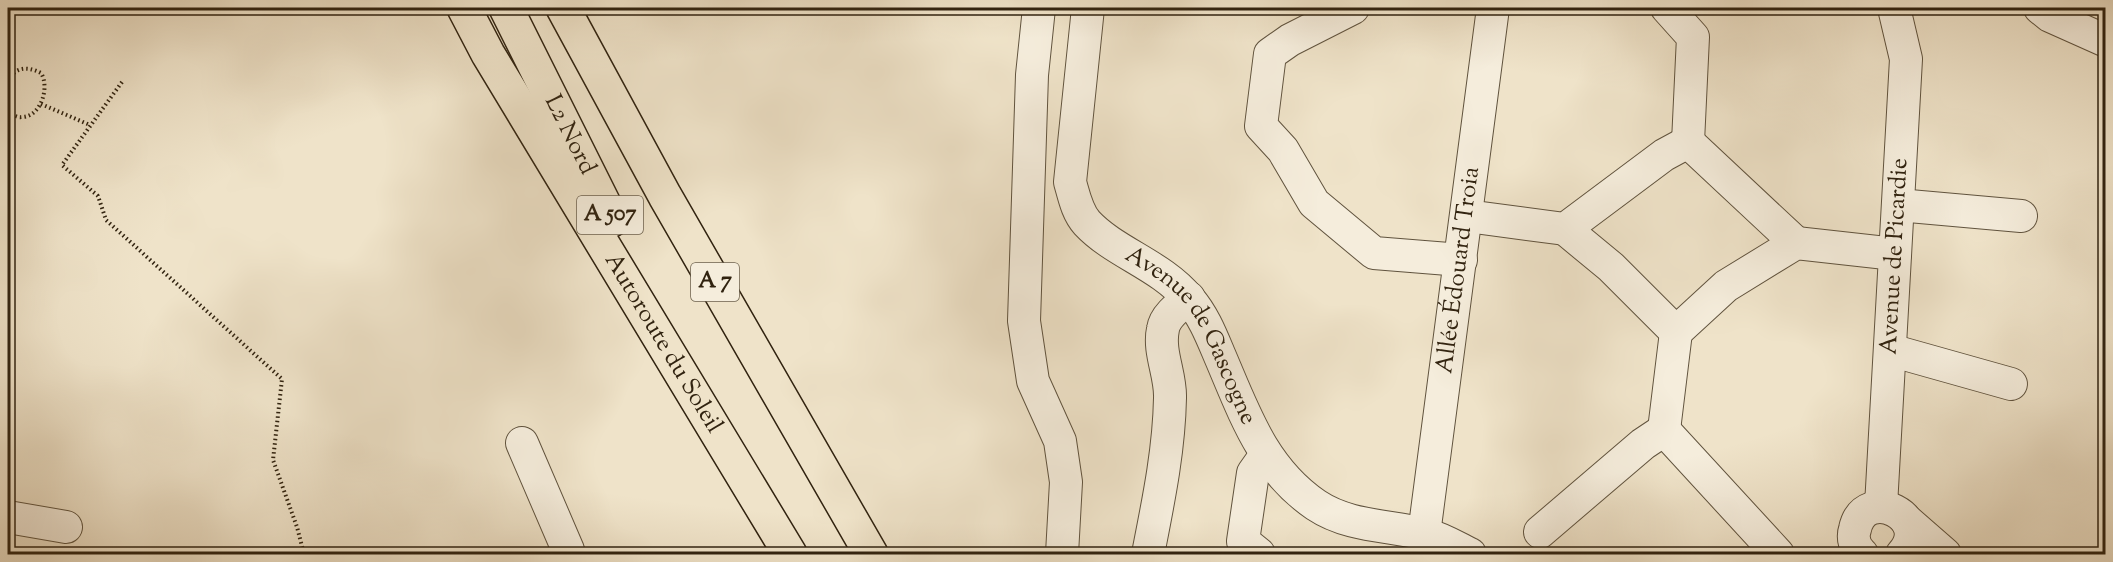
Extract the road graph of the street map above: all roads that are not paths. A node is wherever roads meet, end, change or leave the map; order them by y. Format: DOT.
graph roads {
  1 [pos="464,8"];
  2 [pos="507,8"];
  3 [pos="563,8"];
  4 [pos="1039,8"];
  5 [pos="1088,8"];
  6 [pos="1353,8"];
  7 [pos="1493,8"];
  8 [pos="1667,8"];
  9 [pos="1894,8"];
  10 [pos="2040,8"];
  11 [pos="2106,41"];
  12 [pos="1688,142"];
  13 [pos="1898,205"];
  14 [pos="1467,216"];
  15 [pos="2021,216"];
  16 [pos="1565,229"];
  17 [pos="1796,243"];
  18 [pos="1895,254"];
  19 [pos="1461,260"];
  20 [pos="1189,298"];
  21 [pos="1676,332"];
  22 [pos="1890,350"];
  23 [pos="2012,384"];
  24 [pos="713,423"];
  25 [pos="1664,430"];
  26 [pos="522,443"];
  27 [pos="1265,456"];
  28 [pos="1894,513"];
  29 [pos="8,517"];
  30 [pos="66,527"];
  31 [pos="1540,532"];
  32 [pos="1424,534"];
  33 [pos="1851,548"];
  34 [pos="567,555"];
  35 [pos="790,555"];
  36 [pos="871,555"];
  37 [pos="1062,555"];
  38 [pos="1148,555"];
  39 [pos="1259,555"];
  40 [pos="1470,555"];
  41 [pos="1778,555"];
  42 [pos="1902,555"];
  43 [pos="1945,555"];
  1 -- 24 [label="highway, Autoroute du Soleil"];
  2 -- 24 [label="highway, L2 Nord / A 507"];
  3 -- 36 [label="highway, A 7"];
  4 -- 37 [label="street"];
  5 -- 20 [label="street, Avenue de Gascogne"];
  6 -- 19 [label="street"];
  7 -- 14 [label="street, Allée Édouard Troia"];
  8 -- 12 [label="street"];
  9 -- 13 [label="street, Avenue de Picardie"];
  10 -- 11 [label="street"];
  12 -- 16 [label="street"];
  12 -- 17 [label="street"];
  13 -- 15 [label="street"];
  13 -- 18 [label="street, Avenue de Picardie"];
  14 -- 16 [label="street"];
  14 -- 19 [label="street, Allée Édouard Troia"];
  16 -- 21 [label="street"];
  17 -- 18 [label="street"];
  17 -- 21 [label="street"];
  18 -- 22 [label="street, Avenue de Picardie"];
  19 -- 32 [label="street, Allée Édouard Troia"];
  20 -- 27 [label="street, Avenue de Gascogne"];
  20 -- 38 [label="street"];
  21 -- 25 [label="street"];
  22 -- 23 [label="street"];
  22 -- 28 [label="street, Avenue de Picardie"];
  24 -- 35 [label="highway, Autoroute du Soleil"];
  25 -- 31 [label="street"];
  25 -- 41 [label="street"];
  26 -- 34 [label="street"];
  27 -- 32 [label="street, Avenue de Gascogne"];
  27 -- 39 [label="street"];
  28 -- 33 [label="street"];
  28 -- 42 [label="street, Avenue de Picardie"];
  28 -- 43 [label="street"];
  29 -- 30 [label="street"];
  32 -- 40 [label="street, Avenue de Gascogne"];
}
